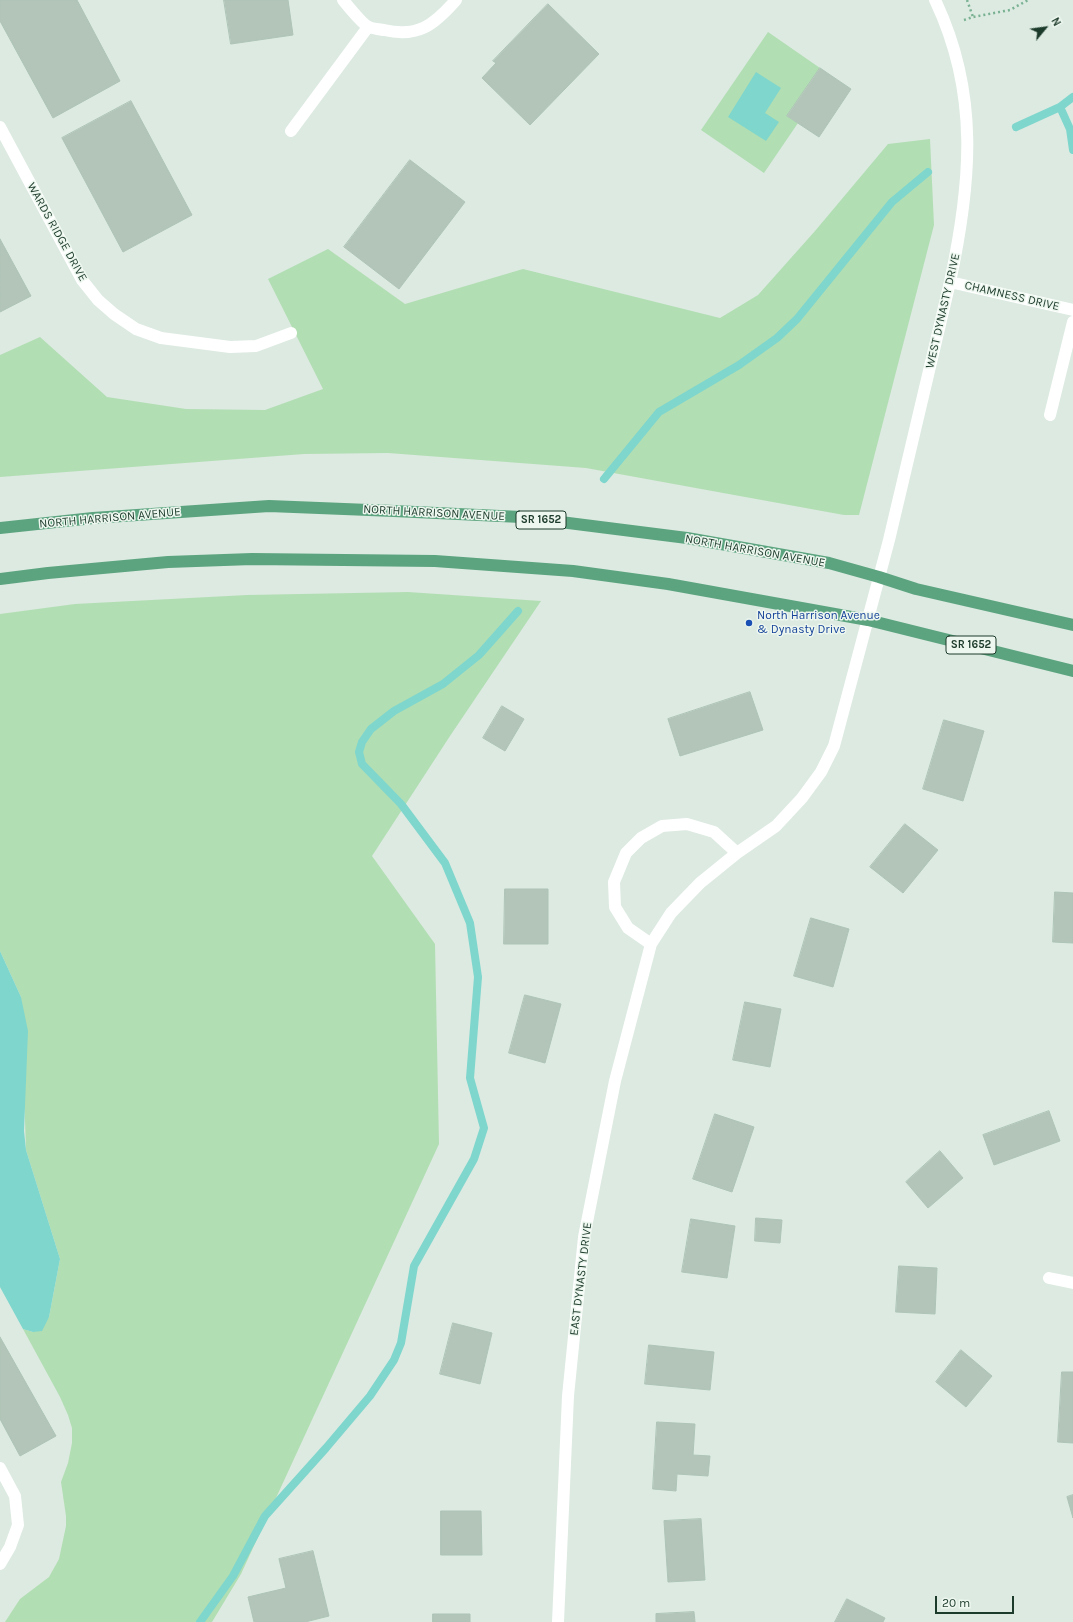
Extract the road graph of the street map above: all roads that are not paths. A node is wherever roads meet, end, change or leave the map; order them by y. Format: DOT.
graph roads {
  1 [pos="343,0"];
  2 [pos="456,0"];
  3 [pos="935,0"];
  4 [pos="368,27"];
  5 [pos="0,128"];
  6 [pos="291,131"];
  7 [pos="950,282"];
  8 [pos="1073,310"];
  9 [pos="1073,322"];
  10 [pos="291,333"];
  11 [pos="1050,415"];
  12 [pos="0,528"];
  13 [pos="879,576"];
  14 [pos="0,579"];
  15 [pos="868,620"];
  16 [pos="1073,625"];
  17 [pos="1073,671"];
  18 [pos="737,853"];
  19 [pos="651,944"];
  20 [pos="1049,1278"];
  21 [pos="1073,1284"];
  22 [pos="0,1468"];
  23 [pos="0,1564"];
  24 [pos="558,1622"];
  1 -- 4 [label="street"];
  2 -- 4 [label="street"];
  3 -- 7 [label="street, WEST DYNASTY DRIVE"];
  4 -- 6 [label="street"];
  5 -- 10 [label="street, WARDS RIDGE DRIVE"];
  7 -- 8 [label="street, CHAMNESS DRIVE"];
  7 -- 13 [label="street, WEST DYNASTY DRIVE"];
  9 -- 11 [label="street"];
  12 -- 13 [label="main road, NORTH HARRISON AVENUE / SR 1652"];
  13 -- 15 [label="street, WEST DYNASTY DRIVE"];
  13 -- 16 [label="main road, NORTH HARRISON AVENUE / SR 1652"];
  14 -- 15 [label="main road, SR 1652"];
  15 -- 17 [label="main road, SR 1652"];
  15 -- 18 [label="street, EAST DYNASTY DRIVE"];
  18 -- 19 [label="street, EAST DYNASTY DRIVE"];
  18 -- 19 [label="street"];
  19 -- 24 [label="street, EAST DYNASTY DRIVE"];
  20 -- 21 [label="street"];
  22 -- 23 [label="street"];
}
